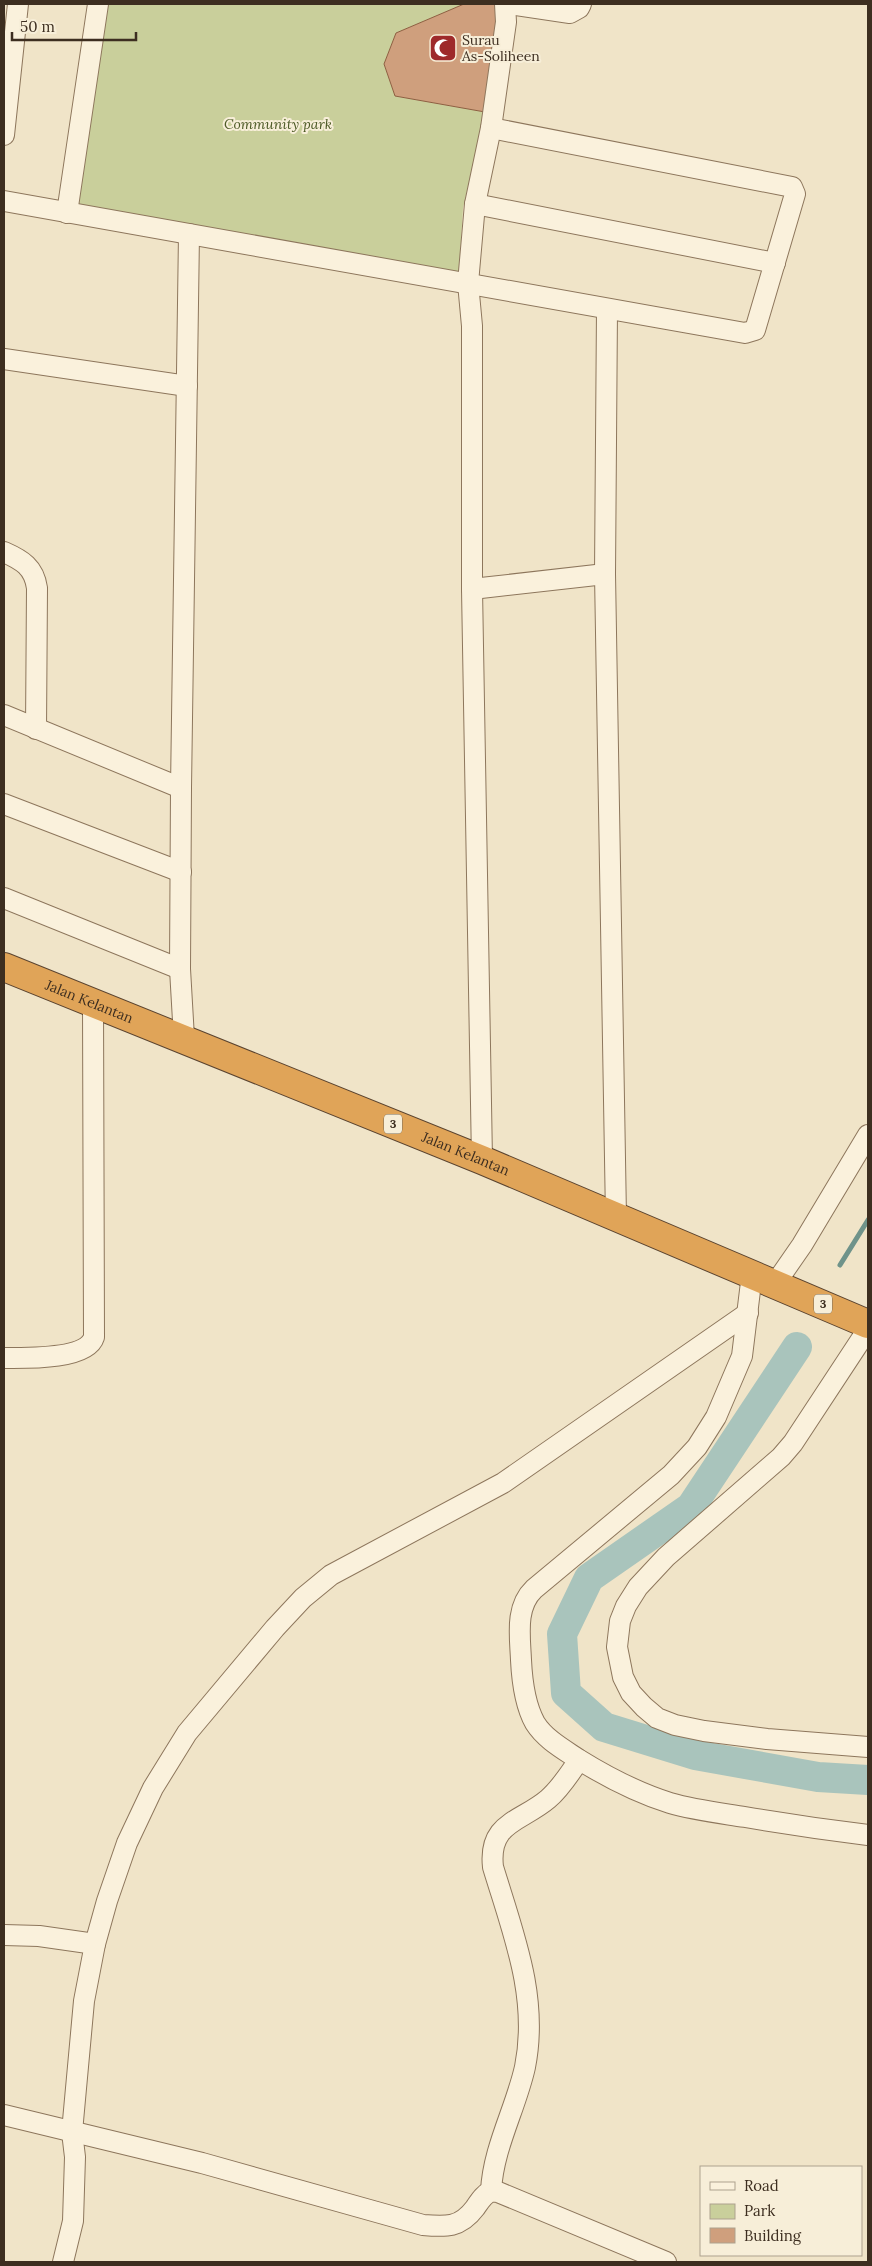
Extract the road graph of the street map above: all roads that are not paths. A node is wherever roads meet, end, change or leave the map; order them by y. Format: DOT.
graph roads {
  1 [pos="18,4"];
  2 [pos="98,4"];
  3 [pos="505,4"];
  4 [pos="509,4"];
  5 [pos="581,4"];
  6 [pos="491,128"];
  7 [pos="4,135"];
  8 [pos="4,201"];
  9 [pos="475,204"];
  10 [pos="67,213"];
  11 [pos="189,234"];
  12 [pos="775,263"];
  13 [pos="468,283"];
  14 [pos="607,309"];
  15 [pos="4,359"];
  16 [pos="186,386"];
  17 [pos="4,552"];
  18 [pos="605,574"];
  19 [pos="472,590"];
  20 [pos="4,715"];
  21 [pos="36,729"];
  22 [pos="181,788"];
  23 [pos="4,804"];
  24 [pos="180,872"];
  25 [pos="4,898"];
  26 [pos="4,967"];
  27 [pos="180,969"];
  28 [pos="93,1004"];
  29 [pos="184,1038"];
  30 [pos="868,1135"];
  31 [pos="482,1160"];
  32 [pos="616,1217"];
  33 [pos="769,1281"];
  34 [pos="748,1312"];
  35 [pos="867,1325"];
  36 [pos="4,1358"];
  37 [pos="868,1748"];
  38 [pos="579,1760"];
  39 [pos="868,1835"];
  40 [pos="4,1935"];
  41 [pos="95,1944"];
  42 [pos="4,2115"];
  43 [pos="72,2132"];
  44 [pos="491,2191"];
  45 [pos="63,2262"];
  46 [pos="666,2262"];
  1 -- 7 [label="street"];
  2 -- 10 [label="street"];
  3 -- 6 [label="street"];
  4 -- 5 [label="street"];
  6 -- 9 [label="street"];
  6 -- 12 [label="street"];
  8 -- 10 [label="street"];
  9 -- 12 [label="street"];
  9 -- 13 [label="street"];
  10 -- 11 [label="street"];
  11 -- 13 [label="street"];
  11 -- 16 [label="street"];
  12 -- 14 [label="street"];
  13 -- 14 [label="street"];
  13 -- 19 [label="street"];
  14 -- 18 [label="street"];
  15 -- 16 [label="street"];
  16 -- 22 [label="street"];
  17 -- 21 [label="street"];
  18 -- 19 [label="street"];
  18 -- 32 [label="street"];
  19 -- 31 [label="street"];
  20 -- 21 [label="street"];
  21 -- 22 [label="street"];
  22 -- 24 [label="street"];
  23 -- 24 [label="street"];
  24 -- 27 [label="street"];
  25 -- 27 [label="street"];
  26 -- 28 [label="highway, Jalan Kelantan / 3"];
  27 -- 29 [label="street"];
  28 -- 29 [label="highway, Jalan Kelantan / 3"];
  28 -- 36 [label="street"];
  29 -- 31 [label="highway, Jalan Kelantan / 3"];
  30 -- 33 [label="street"];
  31 -- 32 [label="highway, Jalan Kelantan / 3"];
  32 -- 33 [label="highway, Jalan Kelantan / 3"];
  33 -- 34 [label="street"];
  33 -- 35 [label="highway, Jalan Kelantan / 3"];
  34 -- 38 [label="street"];
  34 -- 41 [label="street"];
  35 -- 37 [label="street"];
  38 -- 39 [label="street"];
  38 -- 44 [label="street"];
  40 -- 41 [label="street"];
  41 -- 43 [label="street"];
  42 -- 43 [label="street"];
  43 -- 44 [label="street"];
  43 -- 45 [label="street"];
  44 -- 46 [label="street"];
}
